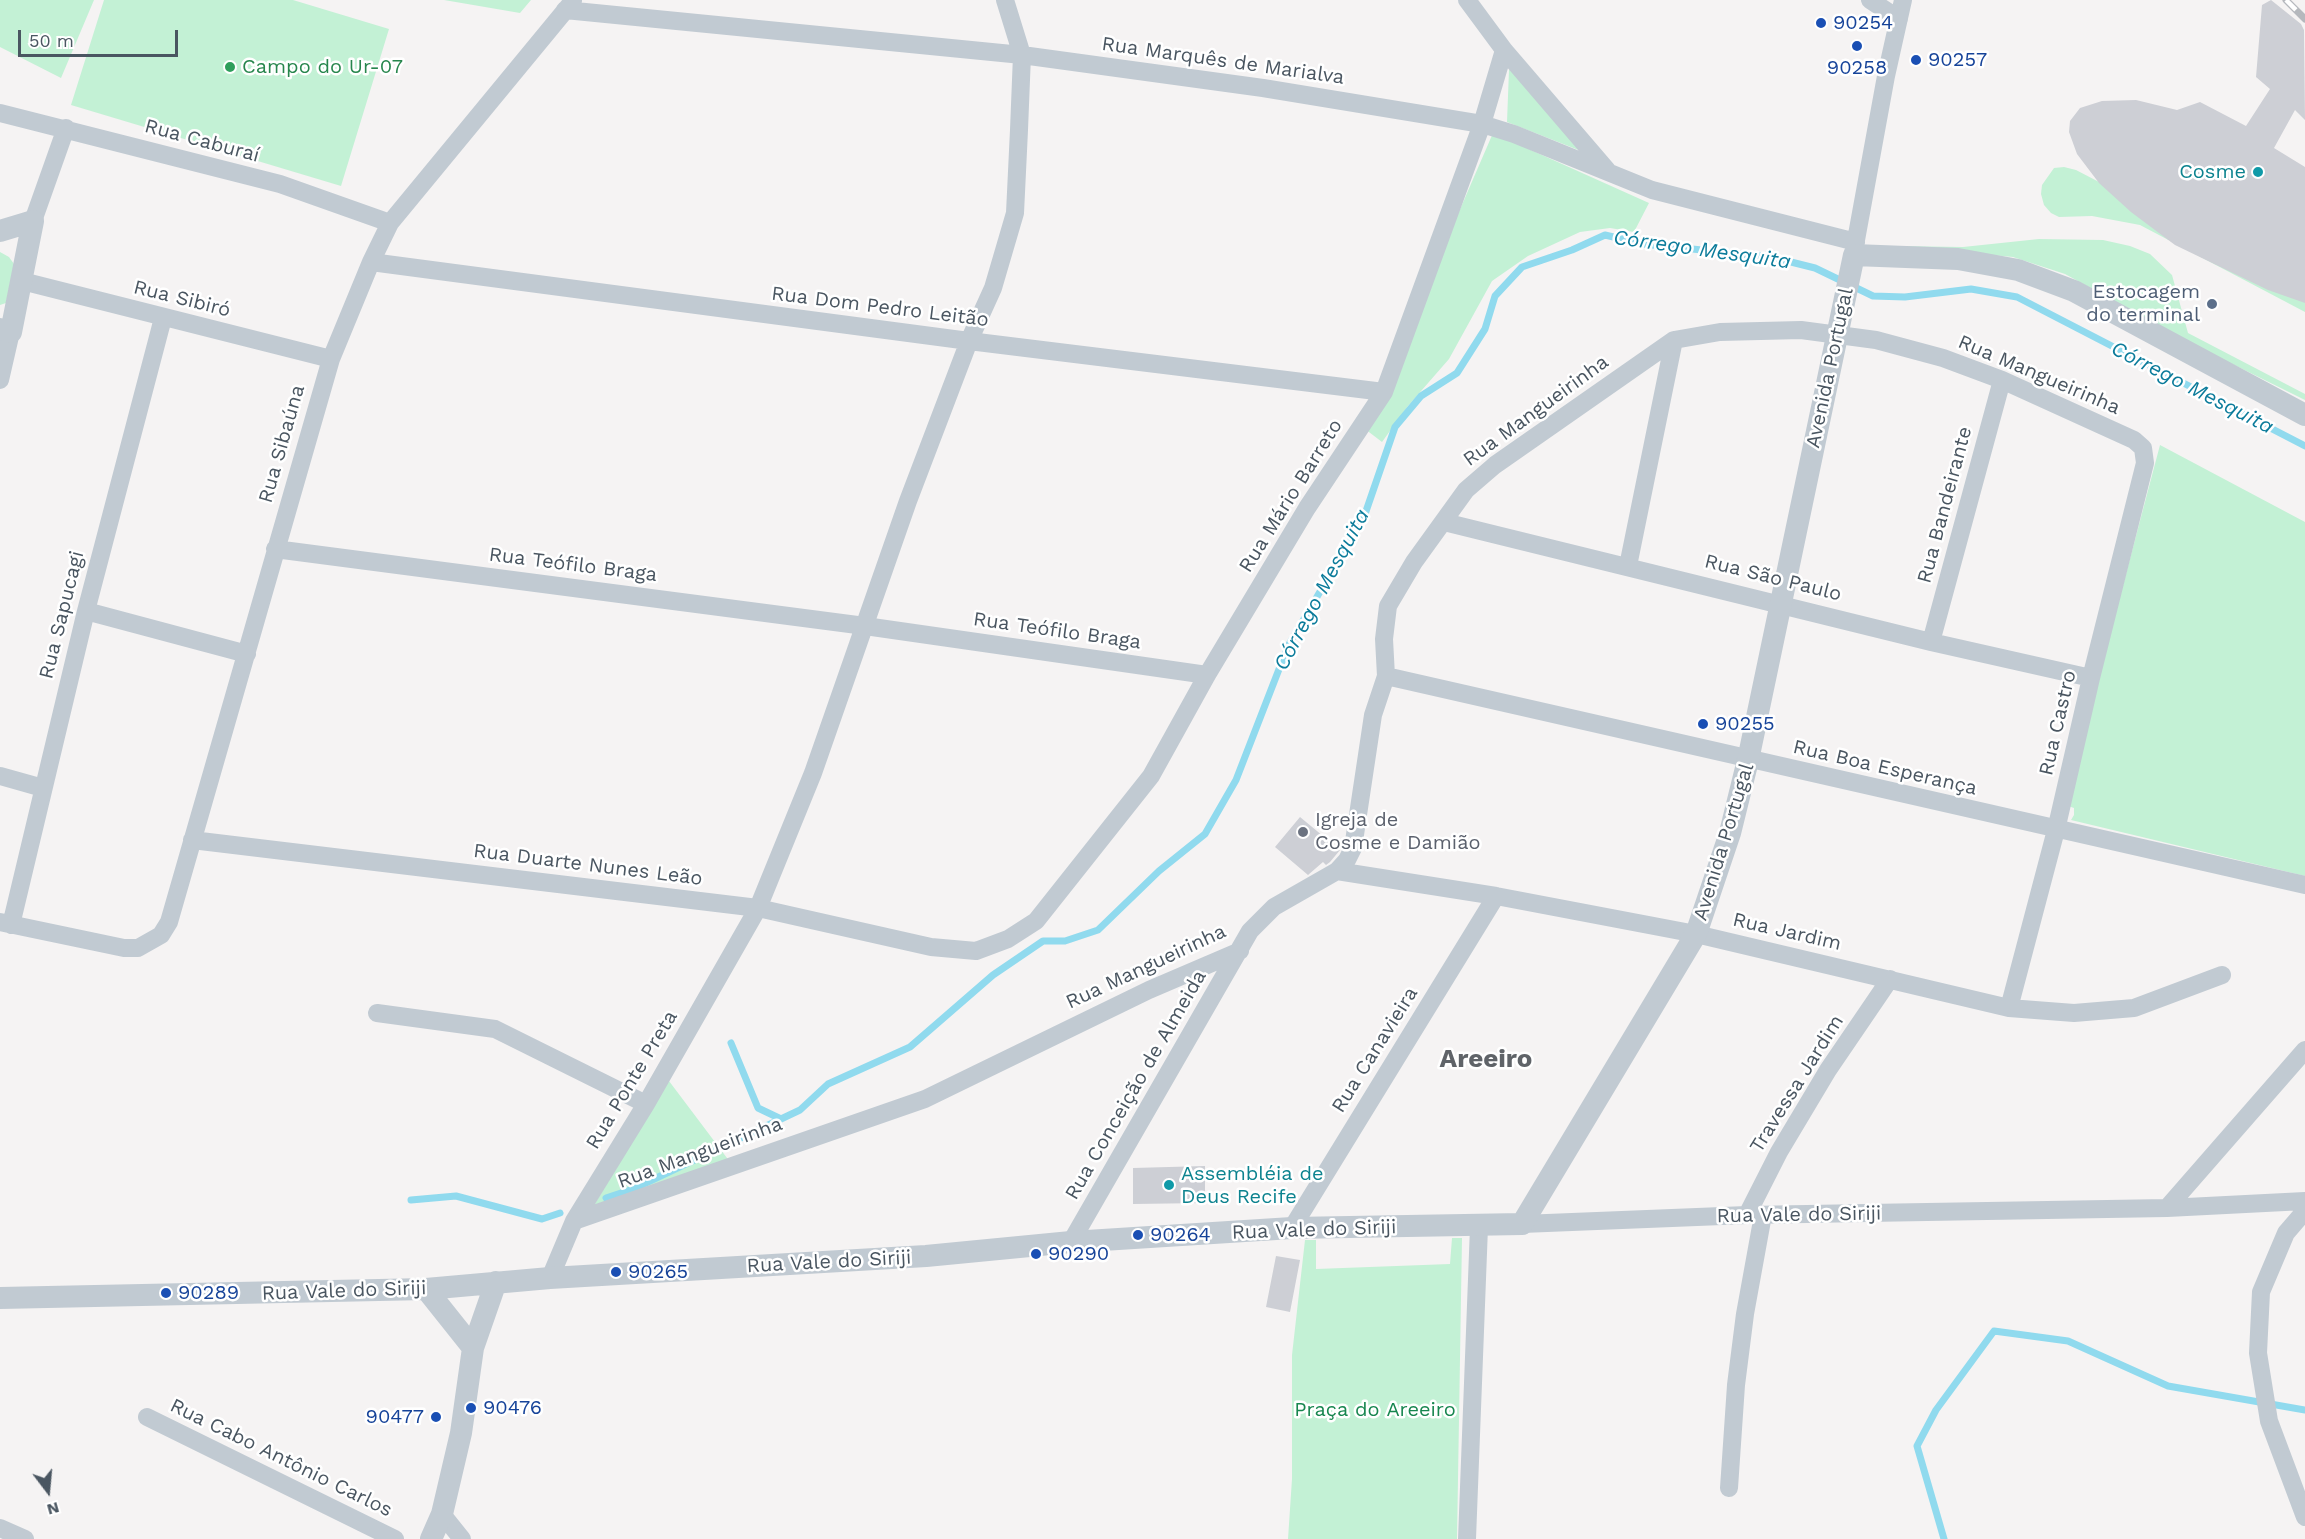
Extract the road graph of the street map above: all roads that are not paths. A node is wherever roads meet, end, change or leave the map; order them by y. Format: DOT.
graph roads {
  1 [pos="1005,0"];
  2 [pos="1467,0"];
  3 [pos="1870,0"];
  4 [pos="1903,0"];
  5 [pos="569,5"];
  6 [pos="1899,19"];
  7 [pos="1504,50"];
  8 [pos="1022,55"];
  9 [pos="0,113"];
  10 [pos="1482,124"];
  11 [pos="66,128"];
  12 [pos="1610,173"];
  13 [pos="33,222"];
  14 [pos="390,223"];
  15 [pos="0,231"];
  16 [pos="1855,249"];
  17 [pos="371,262"];
  18 [pos="22,280"];
  19 [pos="163,318"];
  20 [pos="5,330"];
  21 [pos="1836,333"];
  22 [pos="1674,340"];
  23 [pos="969,341"];
  24 [pos="331,359"];
  25 [pos="0,380"];
  26 [pos="2002,380"];
  27 [pos="1384,392"];
  28 [pos="2305,415"];
  29 [pos="2143,448"];
  30 [pos="1444,522"];
  31 [pos="275,549"];
  32 [pos="1628,566"];
  33 [pos="1782,603"];
  34 [pos="86,611"];
  35 [pos="865,626"];
  36 [pos="1931,642"];
  37 [pos="247,654"];
  38 [pos="1207,675"];
  39 [pos="1386,676"];
  40 [pos="2091,678"];
  41 [pos="1748,760"];
  42 [pos="0,776"];
  43 [pos="43,788"];
  44 [pos="2056,830"];
  45 [pos="192,840"];
  46 [pos="1337,871"];
  47 [pos="2305,885"];
  48 [pos="1496,896"];
  49 [pos="759,908"];
  50 [pos="6,924"];
  51 [pos="1696,934"];
  52 [pos="976,951"];
  53 [pos="1240,951"];
  54 [pos="2222,975"];
  55 [pos="1890,979"];
  56 [pos="2009,1008"];
  57 [pos="377,1013"];
  58 [pos="2305,1050"];
  59 [pos="646,1104"];
  60 [pos="2305,1201"];
  61 [pos="2168,1208"];
  62 [pos="2305,1211"];
  63 [pos="1755,1215"];
  64 [pos="573,1221"];
  65 [pos="1522,1224"];
  66 [pos="1479,1227"];
  67 [pos="1292,1228"];
  68 [pos="1071,1242"];
  69 [pos="550,1278"];
  70 [pos="496,1282"];
  71 [pos="426,1289"];
  72 [pos="0,1298"];
  73 [pos="473,1348"];
  74 [pos="147,1417"];
  75 [pos="1730,1488"];
  76 [pos="442,1514"];
  77 [pos="2305,1517"];
  78 [pos="0,1528"];
  79 [pos="24,1539"];
  80 [pos="395,1539"];
  81 [pos="431,1539"];
  82 [pos="462,1539"];
  83 [pos="1467,1539"];
  1 -- 8 [label="street"];
  2 -- 7 [label="street"];
  3 -- 6 [label="street"];
  4 -- 6 [label="street"];
  5 -- 8 [label="street, Rua Marquês de Marialva"];
  5 -- 14 [label="street, Rua Sibaúna"];
  6 -- 16 [label="street"];
  7 -- 10 [label="street, Rua Mário Barreto"];
  7 -- 12 [label="street"];
  8 -- 10 [label="street, Rua Marquês de Marialva"];
  8 -- 23 [label="street"];
  9 -- 11 [label="street, Rua Caburaí"];
  10 -- 12 [label="street, Rua Marquês de Marialva"];
  10 -- 27 [label="street, Rua Mário Barreto"];
  11 -- 13 [label="street"];
  11 -- 14 [label="street, Rua Caburaí"];
  12 -- 16 [label="street, Rua Marquês de Marialva"];
  13 -- 15 [label="street"];
  13 -- 18 [label="street"];
  14 -- 17 [label="street, Rua Sibaúna"];
  16 -- 21 [label="street, Avenida Portugal"];
  16 -- 28 [label="street"];
  17 -- 23 [label="street, Rua Dom Pedro Leitão"];
  17 -- 24 [label="street, Rua Sibaúna"];
  18 -- 19 [label="street, Rua Sibiró"];
  18 -- 20 [label="street"];
  19 -- 24 [label="street, Rua Sibiró"];
  19 -- 34 [label="street, Rua Sapucagi"];
  20 -- 25 [label="street"];
  21 -- 22 [label="street, Rua Mangueirinha"];
  21 -- 26 [label="street, Rua Mangueirinha"];
  21 -- 33 [label="street, Avenida Portugal"];
  22 -- 30 [label="street, Rua Mangueirinha"];
  22 -- 32 [label="street"];
  23 -- 27 [label="street, Rua Dom Pedro Leitão"];
  23 -- 35 [label="street"];
  24 -- 31 [label="street, Rua Sibaúna"];
  26 -- 29 [label="street, Rua Mangueirinha"];
  26 -- 36 [label="street, Rua Bandeirante"];
  27 -- 38 [label="street, Rua Mário Barreto"];
  29 -- 40 [label="street, Rua Castro"];
  30 -- 32 [label="street, Rua São Paulo"];
  30 -- 39 [label="street, Rua Mangueirinha"];
  31 -- 35 [label="street, Rua Teófilo Braga"];
  31 -- 37 [label="street, Rua Sibaúna"];
  32 -- 33 [label="street, Rua São Paulo"];
  33 -- 36 [label="street, Rua São Paulo"];
  33 -- 41 [label="street, Avenida Portugal"];
  34 -- 37 [label="street"];
  34 -- 43 [label="street, Rua Sapucagi"];
  35 -- 38 [label="street, Rua Teófilo Braga"];
  35 -- 49 [label="street"];
  36 -- 40 [label="street, Rua São Paulo"];
  37 -- 45 [label="street, Rua Sibaúna"];
  38 -- 52 [label="street, Rua Mário Barreto"];
  39 -- 41 [label="street, Rua Boa Esperança"];
  39 -- 46 [label="street, Rua Mangueirinha"];
  40 -- 44 [label="street, Rua Castro"];
  41 -- 44 [label="street, Rua Boa Esperança"];
  41 -- 51 [label="street, Avenida Portugal"];
  42 -- 43 [label="street"];
  43 -- 50 [label="street, Rua Sapucagi"];
  44 -- 47 [label="street, Rua Boa Esperança"];
  44 -- 56 [label="street, Rua Castro"];
  45 -- 49 [label="street, Rua Duarte Nunes Leão"];
  45 -- 50 [label="street, Rua Sibaúna"];
  46 -- 48 [label="street, Rua Jardim"];
  46 -- 53 [label="street, Rua Mangueirinha"];
  48 -- 51 [label="street, Rua Jardim"];
  48 -- 67 [label="street, Rua Canavieira"];
  49 -- 52 [label="street, Rua Duarte Nunes Leão"];
  49 -- 59 [label="street, Rua Ponte Preta"];
  51 -- 55 [label="street, Rua Jardim"];
  51 -- 65 [label="street, Avenida Portugal"];
  53 -- 64 [label="street, Rua Mangueirinha"];
  53 -- 68 [label="street, Rua Conceição de Almeida"];
  54 -- 56 [label="street, Rua Jardim"];
  55 -- 56 [label="street, Rua Jardim"];
  55 -- 63 [label="street, Travessa Jardim"];
  57 -- 59 [label="street"];
  58 -- 61 [label="street"];
  59 -- 64 [label="street, Rua Ponte Preta"];
  60 -- 61 [label="street, Rua Vale do Siriji"];
  61 -- 63 [label="street, Rua Vale do Siriji"];
  62 -- 77 [label="street"];
  63 -- 65 [label="street, Rua Vale do Siriji"];
  63 -- 75 [label="street, Travessa Jardim"];
  64 -- 69 [label="street, Rua Ponte Preta"];
  65 -- 66 [label="street, Rua Vale do Siriji"];
  66 -- 67 [label="street, Rua Vale do Siriji"];
  66 -- 83 [label="street"];
  67 -- 68 [label="street, Rua Vale do Siriji"];
  68 -- 69 [label="street, Rua Vale do Siriji"];
  69 -- 70 [label="street, Rua Vale do Siriji"];
  70 -- 71 [label="street, Rua Vale do Siriji"];
  70 -- 73 [label="street"];
  71 -- 72 [label="street, Rua Vale do Siriji"];
  71 -- 73 [label="street"];
  73 -- 76 [label="street"];
  74 -- 80 [label="street, Rua Cabo Antônio Carlos"];
  76 -- 81 [label="street"];
  76 -- 82 [label="street"];
  78 -- 79 [label="street"];
}
